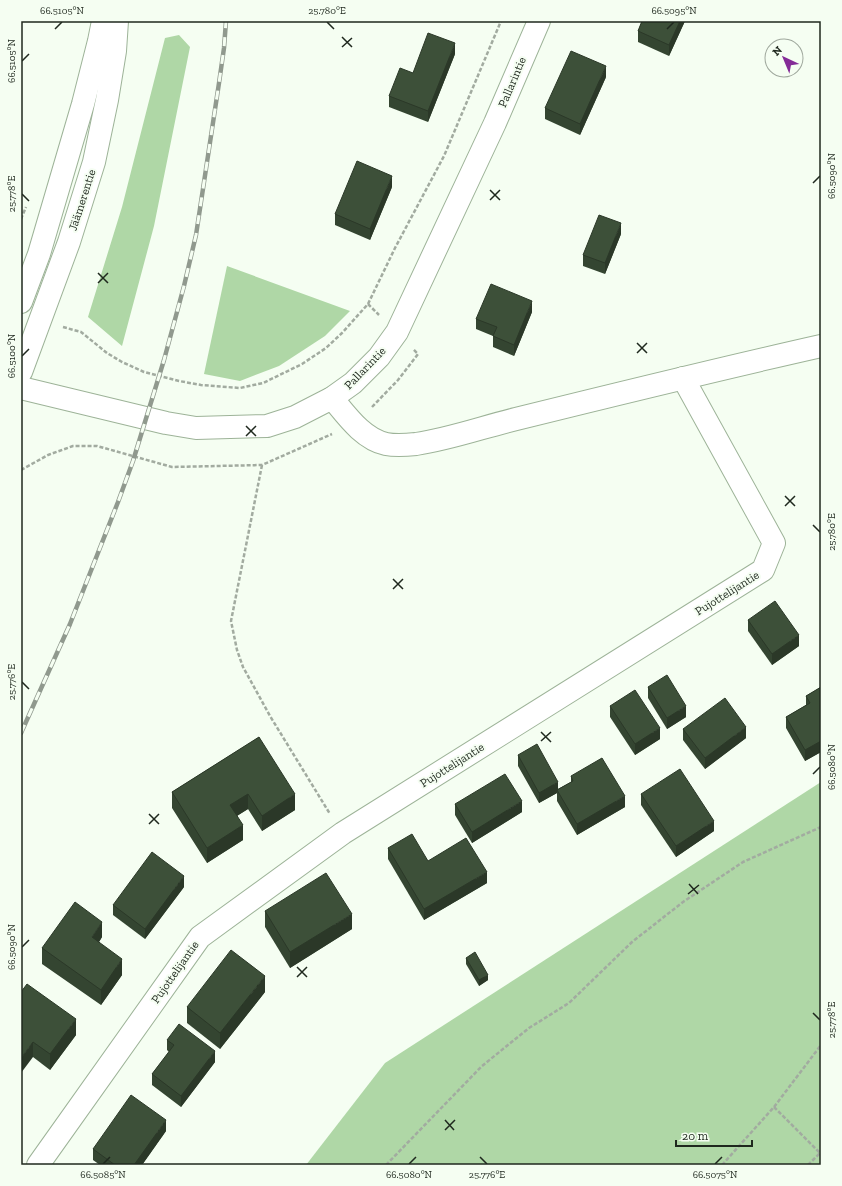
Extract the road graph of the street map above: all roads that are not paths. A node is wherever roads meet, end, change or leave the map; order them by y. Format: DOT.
graph roads {
  1 [pos="103,21"];
  2 [pos="117,21"];
  3 [pos="539,21"];
  4 [pos="21,302"];
  5 [pos="821,346"];
  6 [pos="21,372"];
  7 [pos="683,378"];
  8 [pos="21,388"];
  9 [pos="332,398"];
  10 [pos="38,1165"];
  1 -- 4 [label="street, Jäämerentie"];
  2 -- 6 [label="street, Jäämerentie"];
  3 -- 9 [label="street, Pallarintie"];
  5 -- 7 [label="street"];
  7 -- 9 [label="street"];
  7 -- 10 [label="street, Pujottelijantie"];
  8 -- 9 [label="street, Pallarintie"];
}
